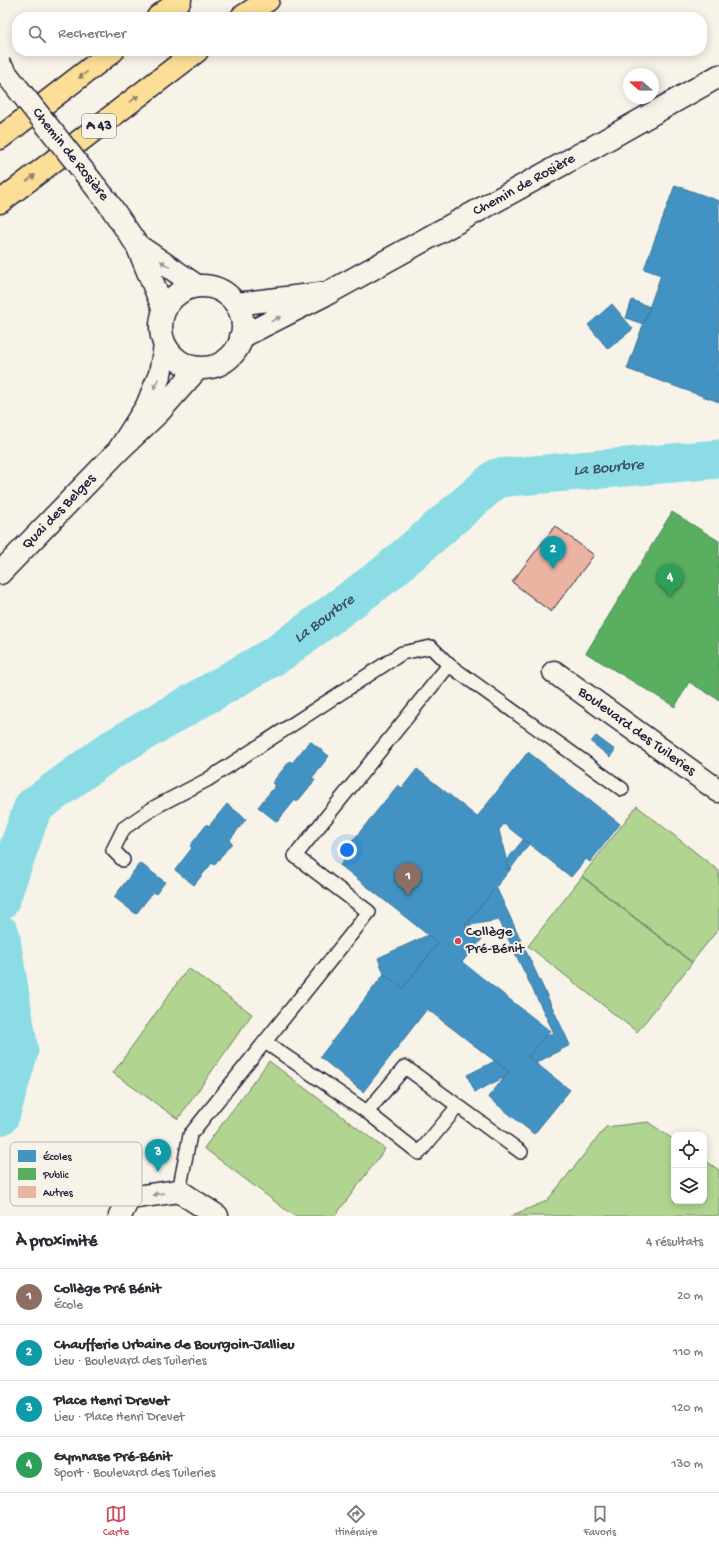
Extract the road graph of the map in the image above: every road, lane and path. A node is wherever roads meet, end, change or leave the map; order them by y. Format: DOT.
graph roads {
  1 [pos="180,0"];
  2 [pos="268,0"];
  3 [pos="164,12"];
  4 [pos="250,12"];
  5 [pos="107,56"];
  6 [pos="190,56"];
  7 [pos="0,66"];
  8 [pos="719,76"];
  9 [pos="0,138"];
  10 [pos="0,202"];
  11 [pos="137,245"];
  12 [pos="197,286"];
  13 [pos="328,293"];
  14 [pos="236,304"];
  15 [pos="164,310"];
  16 [pos="241,337"];
  17 [pos="165,346"];
  18 [pos="198,368"];
  19 [pos="119,450"];
  20 [pos="2,568"];
  21 [pos="449,664"];
  22 [pos="554,672"];
  23 [pos="622,789"];
  24 [pos="719,791"];
  25 [pos="123,860"];
  26 [pos="264,1042"];
  27 [pos="458,1106"];
  28 [pos="367,1112"];
  29 [pos="521,1152"];
  30 [pos="179,1191"];
  31 [pos="142,1196"];
  32 [pos="125,1206"];
  33 [pos="120,1216"];
  34 [pos="217,1216"];
  1 -- 3 [label="highway"];
  2 -- 4 [label="highway"];
  5 -- 9 [label="highway, one-way"];
  10 -- 6 [label="highway, A 43, one-way"];
  7 -- 11 [label="street, Chemin de Rosière, bridge"];
  8 -- 13 [label="street, Chemin de Rosière"];
  12 -- 11 [label="street, Chemin de Rosière, one-way"];
  11 -- 15 [label="street, Chemin de Rosière"];
  12 -- 14 [label="street"];
  12 -- 15 [label="street"];
  13 -- 14 [label="street, Chemin de Rosière"];
  16 -- 13 [label="street, Chemin de Rosière, one-way"];
  14 -- 16 [label="street"];
  15 -- 17 [label="street"];
  16 -- 18 [label="street"];
  17 -- 18 [label="street"];
  17 -- 19 [label="street, Quai des Belges, one-way"];
  18 -- 19 [label="street, Quai des Belges"];
  19 -- 20 [label="street, Quai des Belges"];
  21 -- 23 [label="lane"];
  21 -- 25 [label="lane"];
  21 -- 26 [label="lane"];
  22 -- 24 [label="street, Boulevard des Tuileries"];
  26 -- 28 [label="lane"];
  26 -- 30 [label="lane"];
  27 -- 28 [label="lane"];
  27 -- 28 [label="lane"];
  27 -- 29 [label="lane"];
  30 -- 31 [label="street, one-way"];
  30 -- 34 [label="street"];
  32 -- 33 [label="street, one-way"];
}
